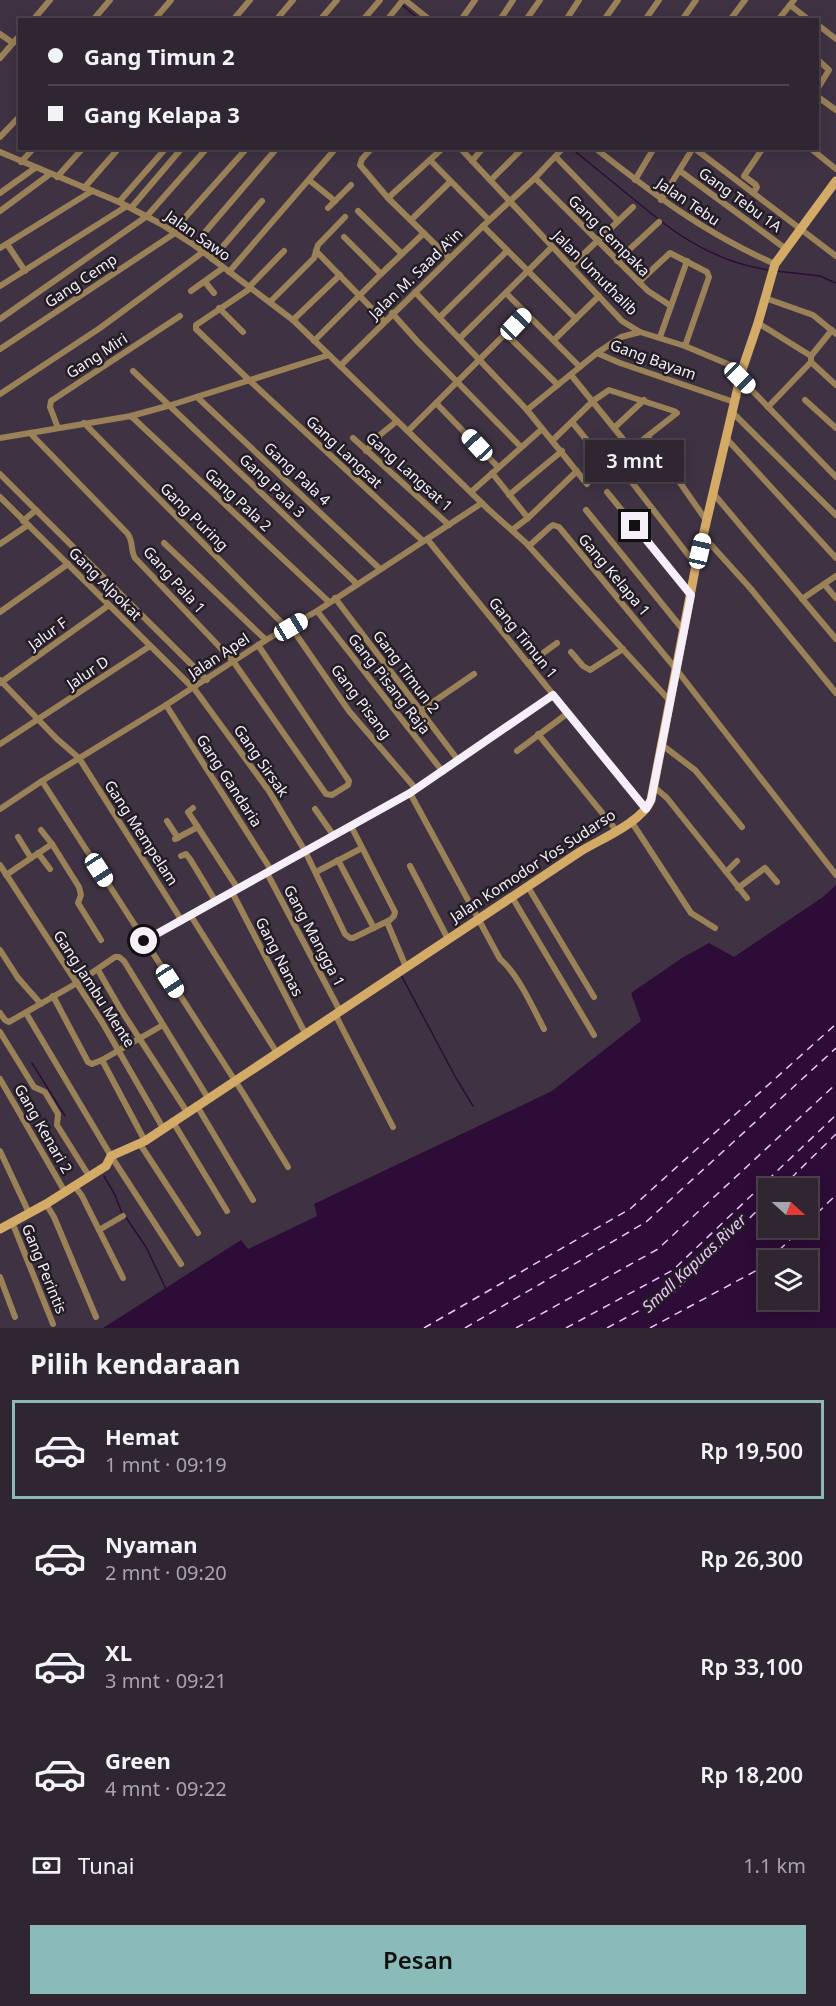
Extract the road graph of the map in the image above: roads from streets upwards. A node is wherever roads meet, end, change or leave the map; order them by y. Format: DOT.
graph roads {
  1 [pos="50,0"];
  2 [pos="110,0"];
  3 [pos="171,0"];
  4 [pos="250,0"];
  5 [pos="293,0"];
  6 [pos="337,0"];
  7 [pos="380,0"];
  8 [pos="475,0"];
  9 [pos="513,0"];
  10 [pos="540,0"];
  11 [pos="579,0"];
  12 [pos="618,0"];
  13 [pos="659,0"];
  14 [pos="696,0"];
  15 [pos="745,0"];
  16 [pos="404,1"];
  17 [pos="792,3"];
  18 [pos="35,18"];
  19 [pos="95,18"];
  20 [pos="156,18"];
  21 [pos="234,18"];
  22 [pos="278,18"];
  23 [pos="322,18"];
  24 [pos="365,18"];
  25 [pos="389,18"];
  26 [pos="427,18"];
  27 [pos="462,18"];
  28 [pos="501,18"];
  29 [pos="527,18"];
  30 [pos="567,18"];
  31 [pos="605,18"];
  32 [pos="646,18"];
  33 [pos="683,18"];
  34 [pos="732,18"];
  35 [pos="780,18"];
  36 [pos="807,18"];
  37 [pos="819,27"];
  38 [pos="0,34"];
  39 [pos="836,39"];
  40 [pos="15,44"];
  41 [pos="0,58"];
  42 [pos="819,61"];
  43 [pos="819,86"];
  44 [pos="819,98"];
  45 [pos="836,110"];
  46 [pos="18,118"];
  47 [pos="0,136"];
  48 [pos="32,150"];
  49 [pos="81,150"];
  50 [pos="117,150"];
  51 [pos="164,150"];
  52 [pos="180,150"];
  53 [pos="205,150"];
  54 [pos="245,150"];
  55 [pos="275,150"];
  56 [pos="334,150"];
  57 [pos="370,150"];
  58 [pos="441,150"];
  59 [pos="462,150"];
  60 [pos="481,150"];
  61 [pos="521,150"];
  62 [pos="561,150"];
  63 [pos="597,150"];
  64 [pos="653,150"];
  65 [pos="692,150"];
  66 [pos="696,150"];
  67 [pos="762,150"];
  68 [pos="812,150"];
  69 [pos="0,152"];
  70 [pos="556,157"];
  71 [pos="430,160"];
  72 [pos="472,161"];
  73 [pos="21,162"];
  74 [pos="35,168"];
  75 [pos="836,169"];
  76 [pos="680,171"];
  77 [pos="50,174"];
  78 [pos="57,177"];
  79 [pos="535,178"];
  80 [pos="309,180"];
  81 [pos="491,180"];
  82 [pos="634,180"];
  83 [pos="836,181"];
  84 [pos="450,182"];
  85 [pos="351,185"];
  86 [pos="84,188"];
  87 [pos="92,191"];
  88 [pos="0,193"];
  89 [pos="753,193"];
  90 [pos="388,198"];
  91 [pos="661,200"];
  92 [pos="262,201"];
  93 [pos="335,201"];
  94 [pos="510,201"];
  95 [pos="119,202"];
  96 [pos="129,207"];
  97 [pos="633,207"];
  98 [pos="328,208"];
  99 [pos="0,211"];
  100 [pos="358,211"];
  101 [pos="147,216"];
  102 [pos="345,217"];
  103 [pos="411,220"];
  104 [pos="489,220"];
  105 [pos="618,221"];
  106 [pos="659,222"];
  107 [pos="483,226"];
  108 [pos="801,230"];
  109 [pos="174,232"];
  110 [pos="424,233"];
  111 [pos="344,237"];
  112 [pos="597,242"];
  113 [pos="7,244"];
  114 [pos="194,245"];
  115 [pos="552,247"];
  116 [pos="0,248"];
  117 [pos="786,249"];
  118 [pos="284,251"];
  119 [pos="316,251"];
  120 [pos="507,251"];
  121 [pos="203,252"];
  122 [pos="402,254"];
  123 [pos="836,256"];
  124 [pos="449,258"];
  125 [pos="212,259"];
  126 [pos="617,261"];
  127 [pos="687,261"];
  128 [pos="774,265"];
  129 [pos="571,266"];
  130 [pos="226,270"];
  131 [pos="25,271"];
  132 [pos="527,271"];
  133 [pos="381,274"];
  134 [pos="340,275"];
  135 [pos="205,282"];
  136 [pos="639,282"];
  137 [pos="0,286"];
  138 [pos="250,288"];
  139 [pos="191,291"];
  140 [pos="415,292"];
  141 [pos="214,293"];
  142 [pos="506,293"];
  143 [pos="360,296"];
  144 [pos="599,296"];
  145 [pos="765,298"];
  146 [pos="270,302"];
  147 [pos="671,306"];
  148 [pos="219,309"];
  149 [pos="526,313"];
  150 [pos="392,314"];
  151 [pos="180,316"];
  152 [pos="440,317"];
  153 [pos="0,319"];
  154 [pos="576,319"];
  155 [pos="293,320"];
  156 [pos="384,321"];
  157 [pos="622,321"];
  158 [pos="758,323"];
  159 [pos="243,332"];
  160 [pos="640,332"];
  161 [pos="834,332"];
  162 [pos="506,334"];
  163 [pos="621,337"];
  164 [pos="660,337"];
  165 [pos="460,338"];
  166 [pos="554,340"];
  167 [pos="314,341"];
  168 [pos="685,346"];
  169 [pos="0,349"];
  170 [pos="597,353"];
  171 [pos="329,355"];
  172 [pos="480,359"];
  173 [pos="811,359"];
  174 [pos="340,366"];
  175 [pos="580,367"];
  176 [pos="133,371"];
  177 [pos="741,374"];
  178 [pos="571,375"];
  179 [pos="249,380"];
  180 [pos="457,382"];
  181 [pos="558,385"];
  182 [pos="836,385"];
  183 [pos="0,394"];
  184 [pos="197,397"];
  185 [pos="644,400"];
  186 [pos="805,400"];
  187 [pos="593,401"];
  188 [pos="436,402"];
  189 [pos="171,405"];
  190 [pos="733,407"];
  191 [pos="768,407"];
  192 [pos="527,410"];
  193 [pos="131,416"];
  194 [pos="397,421"];
  195 [pos="572,422"];
  196 [pos="84,423"];
  197 [pos="58,428"];
  198 [pos="614,428"];
  199 [pos="836,428"];
  200 [pos="542,429"];
  201 [pos="408,431"];
  202 [pos="30,433"];
  203 [pos="648,437"];
  204 [pos="725,437"];
  205 [pos="0,438"];
  206 [pos="353,438"];
  207 [pos="553,440"];
  208 [pos="521,447"];
  209 [pos="631,449"];
  210 [pos="366,450"];
  211 [pos="562,451"];
  212 [pos="617,463"];
  213 [pos="498,467"];
  214 [pos="577,471"];
  215 [pos="492,473"];
  216 [pos="0,474"];
  217 [pos="836,477"];
  218 [pos="587,484"];
  219 [pos="471,492"];
  220 [pos="607,492"];
  221 [pos="712,492"];
  222 [pos="509,495"];
  223 [pos="0,497"];
  224 [pos="485,506"];
  225 [pos="36,510"];
  226 [pos="586,510"];
  227 [pos="836,515"];
  228 [pos="528,518"];
  229 [pos="706,520"];
  230 [pos="26,523"];
  231 [pos="449,525"];
  232 [pos="512,530"];
  233 [pos="704,537"];
  234 [pos="425,540"];
  235 [pos="164,543"];
  236 [pos="0,544"];
  237 [pos="528,546"];
  238 [pos="836,558"];
  239 [pos="68,564"];
  240 [pos="696,566"];
  241 [pos="380,568"];
  242 [pos="836,576"];
  243 [pos="357,584"];
  244 [pos="824,584"];
  245 [pos="691,595"];
  246 [pos="836,598"];
  247 [pos="802,599"];
  248 [pos="332,600"];
  249 [pos="109,605"];
  250 [pos="317,611"];
  251 [pos="0,612"];
  252 [pos="289,627"];
  253 [pos="684,631"];
  254 [pos="836,639"];
  255 [pos="266,640"];
  256 [pos="557,643"];
  257 [pos="258,645"];
  258 [pos="150,646"];
  259 [pos="623,649"];
  260 [pos="571,652"];
  261 [pos="233,661"];
  262 [pos="528,664"];
  263 [pos="676,669"];
  264 [pos="474,674"];
  265 [pos="207,680"];
  266 [pos="1,682"];
  267 [pos="193,687"];
  268 [pos="836,693"];
  269 [pos="553,695"];
  270 [pos="670,701"];
  271 [pos="166,705"];
  272 [pos="420,711"];
  273 [pos="568,713"];
  274 [pos="39,719"];
  275 [pos="538,734"];
  276 [pos="0,744"];
  277 [pos="662,745"];
  278 [pos="517,751"];
  279 [pos="79,758"];
  280 [pos="458,760"];
  281 [pos="443,772"];
  282 [pos="42,781"];
  283 [pos="653,786"];
  284 [pos="413,791"];
  285 [pos="193,808"];
  286 [pos="315,808"];
  287 [pos="0,809"];
  288 [pos="646,809"];
  289 [pos="167,821"];
  290 [pos="631,821"];
  291 [pos="351,826"];
  292 [pos="198,827"];
  293 [pos="742,827"];
  294 [pos="42,830"];
  295 [pos="616,830"];
  296 [pos="334,836"];
  297 [pos="18,837"];
  298 [pos="52,844"];
  299 [pos="362,848"];
  300 [pos="305,851"];
  301 [pos="38,853"];
  302 [pos="181,856"];
  303 [pos="31,858"];
  304 [pos="338,860"];
  305 [pos="737,861"];
  306 [pos="0,865"];
  307 [pos="410,866"];
  308 [pos="50,869"];
  309 [pos="269,871"];
  310 [pos="316,872"];
  311 [pos="726,872"];
  312 [pos="6,875"];
  313 [pos="836,875"];
  314 [pos="777,882"];
  315 [pos="528,887"];
  316 [pos="738,888"];
  317 [pos="235,891"];
  318 [pos="512,897"];
  319 [pos="747,898"];
  320 [pos="216,902"];
  321 [pos="191,916"];
  322 [pos="478,920"];
  323 [pos="182,921"];
  324 [pos="387,922"];
  325 [pos="374,928"];
  326 [pos="715,928"];
  327 [pos="448,939"];
  328 [pos="102,940"];
  329 [pos="144,941"];
  330 [pos="0,950"];
  331 [pos="406,967"];
  332 [pos="98,970"];
  333 [pos="78,983"];
  334 [pos="53,996"];
  335 [pos="594,997"];
  336 [pos="41,1004"];
  337 [pos="337,1012"];
  338 [pos="0,1013"];
  339 [pos="26,1013"];
  340 [pos="163,1025"];
  341 [pos="544,1029"];
  342 [pos="0,1032"];
  343 [pos="305,1033"];
  344 [pos="594,1035"];
  345 [pos="140,1039"];
  346 [pos="119,1052"];
  347 [pos="277,1053"];
  348 [pos="102,1060"];
  349 [pos="0,1079"];
  350 [pos="235,1080"];
  351 [pos="208,1098"];
  352 [pos="197,1106"];
  353 [pos="187,1112"];
  354 [pos="173,1122"];
  355 [pos="393,1127"];
  356 [pos="164,1128"];
  357 [pos="142,1142"];
  358 [pos="0,1151"];
  359 [pos="111,1156"];
  360 [pos="288,1167"];
  361 [pos="92,1175"];
  362 [pos="74,1185"];
  363 [pos="65,1192"];
  364 [pos="253,1200"];
  365 [pos="46,1204"];
  366 [pos="227,1211"];
  367 [pos="29,1213"];
  368 [pos="123,1216"];
  369 [pos="12,1222"];
  370 [pos="0,1229"];
  371 [pos="99,1230"];
  372 [pos="198,1233"];
  373 [pos="181,1264"];
  374 [pos="0,1277"];
  375 [pos="123,1278"];
  376 [pos="15,1317"];
  377 [pos="96,1317"];
  378 [pos="54,1324"];
  1 -- 18 [label="street"];
  2 -- 19 [label="street"];
  3 -- 20 [label="street"];
  4 -- 21 [label="street"];
  5 -- 22 [label="street"];
  6 -- 23 [label="street"];
  7 -- 24 [label="street"];
  8 -- 27 [label="street"];
  9 -- 28 [label="street"];
  10 -- 29 [label="street"];
  11 -- 30 [label="street"];
  12 -- 31 [label="street"];
  13 -- 32 [label="street"];
  14 -- 33 [label="street"];
  15 -- 34 [label="street"];
  16 -- 25 [label="street"];
  16 -- 26 [label="street"];
  17 -- 35 [label="street"];
  17 -- 36 [label="street"];
  37 -- 39 [label="street"];
  38 -- 40 [label="street"];
  40 -- 41 [label="street"];
  42 -- 43 [label="street"];
  44 -- 45 [label="street"];
  46 -- 47 [label="street"];
  48 -- 73 [label="street"];
  49 -- 78 [label="street"];
  50 -- 86 [label="street"];
  51 -- 95 [label="street"];
  52 -- 96 [label="street"];
  53 -- 101 [label="street"];
  54 -- 109 [label="street, Gang Cemp"];
  55 -- 114 [label="street"];
  56 -- 80 [label="street"];
  57 -- 90 [label="street"];
  58 -- 71 [label="street"];
  59 -- 72 [label="street, Jalan Umuthalib"];
  60 -- 72 [label="street"];
  61 -- 81 [label="street"];
  62 -- 70 [label="street, Jalan M. Saad A'in"];
  63 -- 82 [label="street, Jalan Tebu"];
  64 -- 82 [label="street"];
  65 -- 76 [label="street"];
  66 -- 89 [label="street"];
  67 -- 89 [label="street"];
  68 -- 75 [label="street"];
  69 -- 73 [label="street, Jalan Sawo"];
  70 -- 79 [label="street, Jalan M. Saad A'in"];
  70 -- 105 [label="street"];
  71 -- 84 [label="street"];
  71 -- 90 [label="street"];
  72 -- 81 [label="street, Jalan Umuthalib"];
  73 -- 74 [label="street, Jalan Sawo"];
  74 -- 77 [label="street, Jalan Sawo"];
  74 -- 88 [label="street"];
  76 -- 91 [label="street"];
  76 -- 117 [label="street, Gang Tebu 1A"];
  77 -- 78 [label="street, Jalan Sawo"];
  77 -- 99 [label="street"];
  78 -- 86 [label="street, Jalan Sawo"];
  79 -- 94 [label="street, Jalan M. Saad A'in"];
  79 -- 112 [label="street, Gang Cempaka"];
  80 -- 93 [label="street"];
  80 -- 130 [label="street"];
  81 -- 94 [label="street, Jalan Umuthalib"];
  82 -- 91 [label="street, Jalan Tebu"];
  83 -- 108 [label="street"];
  84 -- 103 [label="street"];
  84 -- 104 [label="street"];
  85 -- 93 [label="street"];
  86 -- 87 [label="street, Jalan Sawo"];
  87 -- 95 [label="street, Jalan Sawo"];
  87 -- 113 [label="street"];
  89 -- 108 [label="street"];
  90 -- 103 [label="street"];
  91 -- 128 [label="street, Jalan Tebu"];
  92 -- 125 [label="street"];
  93 -- 98 [label="street"];
  94 -- 104 [label="street, Jalan M. Saad A'in"];
  94 -- 115 [label="street, Jalan Umuthalib"];
  95 -- 96 [label="street, Jalan Sawo"];
  96 -- 101 [label="street, Jalan Sawo"];
  96 -- 131 [label="street"];
  97 -- 105 [label="street"];
  100 -- 122 [label="street"];
  101 -- 109 [label="street, Jalan Sawo"];
  101 -- 153 [label="street"];
  102 -- 119 [label="street"];
  103 -- 110 [label="street"];
  104 -- 107 [label="street, Jalan M. Saad A'in"];
  105 -- 112 [label="street"];
  106 -- 126 [label="street"];
  107 -- 120 [label="street"];
  107 -- 124 [label="street, Jalan M. Saad A'in"];
  108 -- 117 [label="street"];
  108 -- 123 [label="street"];
  109 -- 114 [label="street, Jalan Sawo"];
  109 -- 169 [label="street, Gang Cemp"];
  110 -- 122 [label="street"];
  110 -- 124 [label="street"];
  111 -- 133 [label="street"];
  112 -- 126 [label="street, Gang Cempaka"];
  112 -- 129 [label="street"];
  113 -- 116 [label="street"];
  113 -- 131 [label="street"];
  114 -- 121 [label="street, Jalan Sawo"];
  115 -- 129 [label="street, Jalan Umuthalib"];
  115 -- 132 [label="street"];
  117 -- 128 [label="street"];
  118 -- 138 [label="street"];
  119 -- 134 [label="street"];
  119 -- 146 [label="street"];
  120 -- 132 [label="street"];
  120 -- 152 [label="street"];
  121 -- 125 [label="street, Jalan Sawo"];
  121 -- 183 [label="street"];
  122 -- 133 [label="street"];
  124 -- 140 [label="street, Jalan M. Saad A'in"];
  125 -- 130 [label="street, Jalan Sawo"];
  126 -- 136 [label="street, Gang Cempaka"];
  127 -- 136 [label="street"];
  127 -- 147 [label="street"];
  127 -- 168 [label="street"];
  128 -- 145 [label="street"];
  129 -- 144 [label="street, Jalan Umuthalib"];
  130 -- 135 [label="street"];
  130 -- 138 [label="street, Jalan Sawo"];
  131 -- 137 [label="street"];
  132 -- 142 [label="street"];
  132 -- 154 [label="street"];
  133 -- 143 [label="street"];
  134 -- 143 [label="street"];
  134 -- 155 [label="street"];
  135 -- 139 [label="street"];
  135 -- 141 [label="street"];
  136 -- 147 [label="street, Gang Cempaka"];
  138 -- 146 [label="street, Jalan Sawo"];
  138 -- 148 [label="street"];
  140 -- 150 [label="street, Jalan M. Saad A'in"];
  140 -- 152 [label="street"];
  142 -- 149 [label="street"];
  142 -- 165 [label="street"];
  143 -- 156 [label="street"];
  143 -- 167 [label="street"];
  144 -- 154 [label="street"];
  144 -- 157 [label="street, Jalan Umuthalib"];
  145 -- 158 [label="street"];
  145 -- 161 [label="street"];
  146 -- 155 [label="street, Jalan Sawo"];
  147 -- 164 [label="street"];
  148 -- 159 [label="street"];
  148 -- 179 [label="street, Gang Langsat"];
  149 -- 162 [label="street"];
  149 -- 166 [label="street"];
  150 -- 156 [label="street, Jalan M. Saad A'in"];
  150 -- 180 [label="street"];
  151 -- 197 [label="street, Gang Miri"];
  152 -- 165 [label="street"];
  154 -- 166 [label="street"];
  155 -- 167 [label="street, Jalan Sawo"];
  156 -- 174 [label="street, Jalan M. Saad A'in"];
  157 -- 160 [label="street, Jalan Umuthalib"];
  157 -- 163 [label="street"];
  158 -- 173 [label="street"];
  158 -- 177 [label="street"];
  160 -- 163 [label="street"];
  160 -- 164 [label="street, Jalan Umuthalib"];
  161 -- 173 [label="street"];
  162 -- 172 [label="street"];
  162 -- 181 [label="street"];
  163 -- 170 [label="street"];
  164 -- 168 [label="street, Jalan Umuthalib"];
  165 -- 172 [label="street"];
  166 -- 175 [label="street"];
  167 -- 171 [label="street, Jalan Sawo"];
  168 -- 177 [label="street, Jalan Umuthalib"];
  170 -- 175 [label="street"];
  170 -- 190 [label="street, Gang Bayam"];
  171 -- 174 [label="street, Jalan Sawo"];
  171 -- 179 [label="street"];
  172 -- 180 [label="street"];
  172 -- 192 [label="street"];
  173 -- 182 [label="street"];
  173 -- 191 [label="street"];
  174 -- 194 [label="street, Jalan Sawo"];
  175 -- 178 [label="street"];
  176 -- 189 [label="street, Gang Pala 3"];
  177 -- 190 [label="street"];
  177 -- 191 [label="street"];
  178 -- 181 [label="street"];
  178 -- 187 [label="street"];
  179 -- 184 [label="street"];
  179 -- 234 [label="street, Gang Langsat"];
  180 -- 188 [label="street"];
  180 -- 208 [label="street"];
  181 -- 192 [label="street"];
  184 -- 189 [label="street"];
  184 -- 241 [label="street, Gang Pala 4"];
  185 -- 187 [label="street"];
  185 -- 198 [label="street"];
  185 -- 203 [label="street"];
  186 -- 199 [label="street"];
  187 -- 195 [label="street"];
  187 -- 198 [label="street"];
  188 -- 201 [label="street"];
  188 -- 213 [label="street"];
  189 -- 193 [label="street"];
  189 -- 243 [label="street, Gang Pala 3"];
  190 -- 204 [label="street"];
  190 -- 227 [label="street"];
  191 -- 217 [label="street"];
  192 -- 200 [label="street"];
  193 -- 196 [label="street"];
  193 -- 248 [label="street, Gang Pala 2"];
  194 -- 201 [label="street, Jalan Sawo"];
  194 -- 210 [label="street"];
  195 -- 207 [label="street"];
  195 -- 212 [label="street"];
  196 -- 197 [label="street"];
  196 -- 252 [label="street, Gang Puring"];
  197 -- 202 [label="street"];
  198 -- 209 [label="street"];
  200 -- 207 [label="street"];
  200 -- 208 [label="street"];
  201 -- 219 [label="street, Jalan Sawo"];
  202 -- 205 [label="street"];
  202 -- 261 [label="street, Gang Pala 1"];
  203 -- 209 [label="street"];
  203 -- 229 [label="street"];
  204 -- 221 [label="street"];
  204 -- 238 [label="street"];
  206 -- 210 [label="street, Gang Langsat 1"];
  207 -- 211 [label="street"];
  208 -- 213 [label="street"];
  209 -- 212 [label="street"];
  210 -- 231 [label="street, Gang Langsat 1"];
  211 -- 214 [label="street"];
  211 -- 222 [label="street"];
  212 -- 240 [label="street"];
  213 -- 215 [label="street"];
  214 -- 218 [label="street"];
  214 -- 228 [label="street"];
  215 -- 219 [label="street"];
  215 -- 222 [label="street"];
  216 -- 225 [label="street"];
  219 -- 224 [label="street, Jalan Sawo"];
  220 -- 245 [label="street"];
  221 -- 229 [label="street"];
  221 -- 247 [label="street"];
  222 -- 228 [label="street"];
  223 -- 230 [label="street, Gang Alpokat"];
  224 -- 231 [label="street, Jalan Apel"];
  224 -- 232 [label="street, Jalan Sawo"];
  225 -- 230 [label="street"];
  225 -- 265 [label="street"];
  226 -- 253 [label="street"];
  228 -- 232 [label="street"];
  229 -- 233 [label="street"];
  230 -- 236 [label="street"];
  230 -- 239 [label="street, Gang Alpokat"];
  231 -- 234 [label="street, Jalan Apel"];
  232 -- 237 [label="street, Jalan Sawo"];
  233 -- 240 [label="street"];
  233 -- 268 [label="street"];
  234 -- 241 [label="street, Jalan Apel"];
  234 -- 262 [label="street, Gang Timun 1"];
  235 -- 255 [label="street"];
  237 -- 259 [label="street, Jalan Sawo"];
  237 -- 263 [label="street, Gang Kelapa 1"];
  239 -- 249 [label="street, Gang Alpokat"];
  239 -- 251 [label="street"];
  240 -- 245 [label="street"];
  241 -- 243 [label="street, Jalan Apel"];
  242 -- 244 [label="street"];
  243 -- 248 [label="street, Jalan Apel"];
  244 -- 246 [label="street"];
  244 -- 247 [label="street"];
  245 -- 253 [label="street"];
  247 -- 254 [label="street"];
  248 -- 250 [label="street, Jalan Apel"];
  248 -- 272 [label="street, Gang Timun 2"];
  249 -- 258 [label="street, Gang Alpokat"];
  249 -- 266 [label="street, Jalur F"];
  250 -- 252 [label="street, Jalan Apel"];
  250 -- 281 [label="street, Gang Pisang Raja"];
  252 -- 255 [label="street, Jalan Apel"];
  252 -- 284 [label="street, Gang Pisang"];
  253 -- 263 [label="street"];
  255 -- 257 [label="street, Jalan Apel"];
  256 -- 262 [label="street"];
  257 -- 261 [label="street, Jalan Apel"];
  257 -- 261 [label="street, Gang Pala 1"];
  258 -- 267 [label="street, Gang Alpokat"];
  258 -- 274 [label="street, Jalur D"];
  259 -- 260 [label="street"];
  259 -- 270 [label="street, Jalan Sawo"];
  261 -- 265 [label="street, Jalan Apel"];
  262 -- 269 [label="street, Gang Timun 1"];
  263 -- 270 [label="street"];
  263 -- 313 [label="street"];
  264 -- 272 [label="street"];
  265 -- 267 [label="street, Jalan Apel"];
  266 -- 274 [label="street, Gang Mempelam"];
  267 -- 271 [label="street, Jalan Apel"];
  267 -- 300 [label="street, Gang Sirsak"];
  269 -- 273 [label="street, Gang Timun 1"];
  269 -- 280 [label="street"];
  270 -- 277 [label="street"];
  271 -- 279 [label="street, Jalan Apel"];
  271 -- 309 [label="street, Gang Gandaria"];
  272 -- 280 [label="street, Gang Timun 2"];
  273 -- 275 [label="street"];
  273 -- 288 [label="street, Gang Timun 1"];
  274 -- 276 [label="street, Jalur D"];
  274 -- 279 [label="street, Gang Mempelam"];
  275 -- 278 [label="street"];
  275 -- 295 [label="street"];
  277 -- 283 [label="street"];
  277 -- 293 [label="street"];
  279 -- 282 [label="street, Jalan Apel"];
  279 -- 323 [label="street, Gang Mempelam"];
  280 -- 281 [label="street"];
  281 -- 284 [label="street"];
  282 -- 287 [label="street, Jalan Apel"];
  282 -- 329 [label="street"];
  283 -- 288 [label="street"];
  283 -- 311 [label="street"];
  284 -- 291 [label="street"];
  284 -- 322 [label="street, Gang Pisang"];
  285 -- 292 [label="street, Gang Nanas"];
  286 -- 296 [label="street"];
  288 -- 290 [label="street, Jalan Komodor Yos Sudarso"];
  289 -- 292 [label="street"];
  290 -- 295 [label="street, Jalan Komodor Yos Sudarso"];
  290 -- 326 [label="street"];
  291 -- 296 [label="street"];
  291 -- 299 [label="street"];
  292 -- 317 [label="street, Gang Nanas"];
  294 -- 298 [label="street"];
  295 -- 315 [label="street, Jalan Komodor Yos Sudarso"];
  296 -- 300 [label="street"];
  297 -- 303 [label="street"];
  298 -- 301 [label="street"];
  298 -- 328 [label="street"];
  299 -- 304 [label="street"];
  299 -- 324 [label="street"];
  300 -- 309 [label="street"];
  300 -- 310 [label="street, Gang Sirsak"];
  301 -- 303 [label="street"];
  301 -- 308 [label="street"];
  302 -- 320 [label="street"];
  303 -- 312 [label="street"];
  304 -- 310 [label="street"];
  304 -- 325 [label="street"];
  305 -- 311 [label="street"];
  306 -- 312 [label="street, Gang Jambu Mente"];
  307 -- 327 [label="street"];
  309 -- 317 [label="street"];
  309 -- 337 [label="street, Gang Mangga 1"];
  310 -- 325 [label="street, Gang Sirsak"];
  311 -- 316 [label="street"];
  312 -- 333 [label="street, Gang Jambu Mente"];
  314 -- 316 [label="street"];
  315 -- 318 [label="street, Jalan Komodor Yos Sudarso"];
  315 -- 335 [label="street"];
  316 -- 319 [label="street"];
  317 -- 320 [label="street"];
  317 -- 343 [label="street, Gang Nanas"];
  318 -- 322 [label="street, Jalan Komodor Yos Sudarso"];
  318 -- 344 [label="street"];
  320 -- 321 [label="street"];
  321 -- 323 [label="street"];
  321 -- 347 [label="street"];
  322 -- 327 [label="street, Jalan Komodor Yos Sudarso"];
  322 -- 341 [label="street, Gang Pisang"];
  323 -- 329 [label="street"];
  324 -- 325 [label="street"];
  324 -- 331 [label="street"];
  327 -- 331 [label="street, Jalan Komodor Yos Sudarso"];
  329 -- 350 [label="street"];
  330 -- 336 [label="street"];
  331 -- 337 [label="street, Jalan Komodor Yos Sudarso"];
  332 -- 333 [label="street"];
  332 -- 340 [label="street"];
  332 -- 345 [label="street"];
  333 -- 334 [label="street"];
  333 -- 346 [label="street, Gang Jambu Mente"];
  334 -- 336 [label="street"];
  334 -- 348 [label="street"];
  336 -- 339 [label="street"];
  337 -- 343 [label="street, Jalan Komodor Yos Sudarso"];
  337 -- 355 [label="street, Gang Mangga 1"];
  338 -- 339 [label="street"];
  339 -- 359 [label="street"];
  340 -- 345 [label="street"];
  340 -- 351 [label="street"];
  342 -- 361 [label="street"];
  343 -- 347 [label="street, Jalan Komodor Yos Sudarso"];
  345 -- 346 [label="street"];
  345 -- 353 [label="street"];
  346 -- 348 [label="street"];
  346 -- 356 [label="street, Gang Jambu Mente"];
  347 -- 350 [label="street, Jalan Komodor Yos Sudarso"];
  348 -- 357 [label="street"];
  349 -- 363 [label="street, Gang Kenari 2"];
  350 -- 351 [label="street, Jalan Komodor Yos Sudarso"];
  350 -- 360 [label="street"];
  351 -- 352 [label="street, Jalan Komodor Yos Sudarso"];
  352 -- 353 [label="street, Jalan Komodor Yos Sudarso"];
  352 -- 364 [label="street"];
  353 -- 354 [label="street, Jalan Komodor Yos Sudarso"];
  354 -- 356 [label="street, Jalan Komodor Yos Sudarso"];
  354 -- 366 [label="street"];
  356 -- 357 [label="street, Jalan Komodor Yos Sudarso"];
  357 -- 359 [label="street, Jalan Komodor Yos Sudarso"];
  357 -- 372 [label="street"];
  358 -- 367 [label="street"];
  359 -- 361 [label="street"];
  359 -- 373 [label="street"];
  361 -- 362 [label="street"];
  362 -- 363 [label="street"];
  362 -- 371 [label="street"];
  363 -- 365 [label="street"];
  365 -- 367 [label="street"];
  365 -- 377 [label="street"];
  367 -- 369 [label="street"];
  368 -- 371 [label="street"];
  369 -- 370 [label="street"];
  369 -- 378 [label="street, Gang Perintis"];
  371 -- 375 [label="street"];
  374 -- 376 [label="street"];
}
